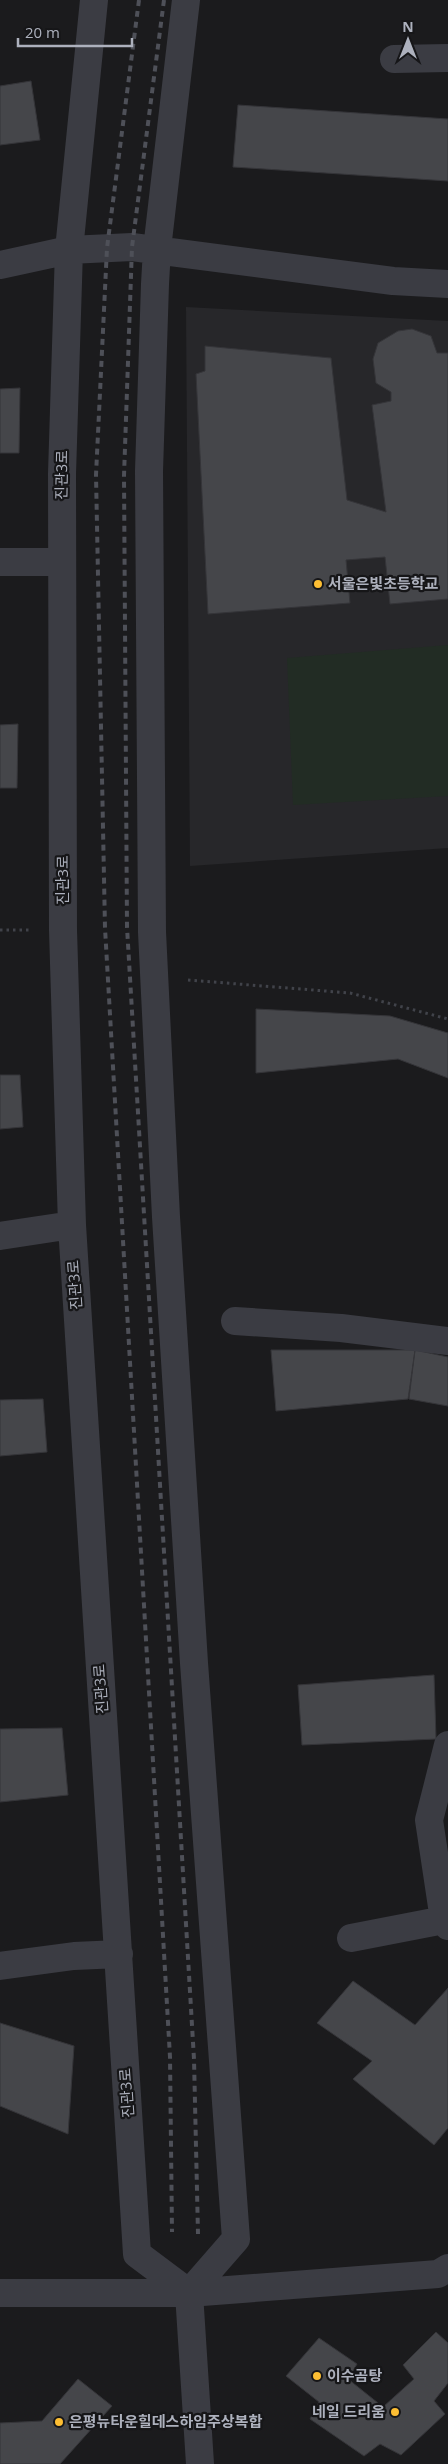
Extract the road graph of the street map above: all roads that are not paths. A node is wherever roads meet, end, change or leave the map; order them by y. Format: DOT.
graph roads {
  1 [pos="94,0"];
  2 [pos="186,0"];
  3 [pos="448,58"];
  4 [pos="394,59"];
  5 [pos="157,249"];
  6 [pos="69,250"];
  7 [pos="0,265"];
  8 [pos="448,284"];
  9 [pos="0,562"];
  10 [pos="62,562"];
  11 [pos="72,1225"];
  12 [pos="0,1236"];
  13 [pos="235,1321"];
  14 [pos="448,1341"];
  15 [pos="448,1745"];
  16 [pos="446,1923"];
  17 [pos="351,1938"];
  18 [pos="118,1954"];
  19 [pos="0,1966"];
  20 [pos="448,2268"];
  21 [pos="0,2293"];
  22 [pos="189,2293"];
  23 [pos="200,2464"];
  1 -- 6 [label="street, 진관3로"];
  2 -- 5 [label="street"];
  3 -- 4 [label="street"];
  5 -- 6 [label="street"];
  5 -- 8 [label="street"];
  5 -- 22 [label="street"];
  6 -- 7 [label="street"];
  6 -- 10 [label="street, 진관3로"];
  9 -- 10 [label="street"];
  10 -- 11 [label="street, 진관3로"];
  11 -- 12 [label="street"];
  11 -- 18 [label="street, 진관3로"];
  13 -- 14 [label="street"];
  15 -- 16 [label="street"];
  16 -- 17 [label="street"];
  18 -- 19 [label="street"];
  18 -- 22 [label="street, 진관3로"];
  20 -- 22 [label="street"];
  21 -- 22 [label="street"];
  22 -- 23 [label="street"];
}
